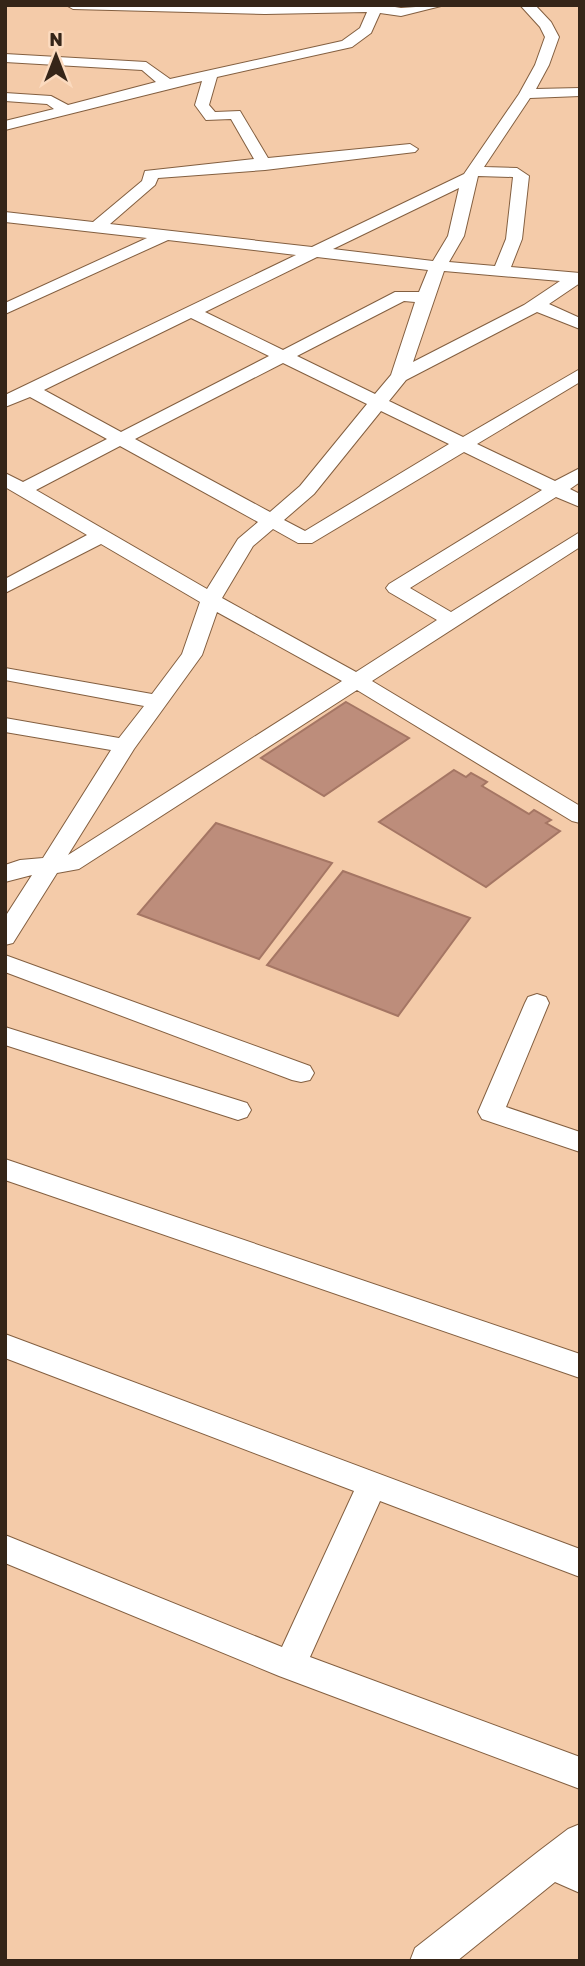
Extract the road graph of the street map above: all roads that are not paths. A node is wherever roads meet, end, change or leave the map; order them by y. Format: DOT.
graph roads {
  1 [pos="73,5"];
  2 [pos="438,5"];
  3 [pos="527,5"];
  4 [pos="149,6"];
  5 [pos="371,7"];
  6 [pos="5,58"];
  7 [pos="211,74"];
  8 [pos="167,84"];
  9 [pos="580,92"];
  10 [pos="526,94"];
  11 [pos="5,97"];
  12 [pos="66,110"];
  13 [pos="5,127"];
  14 [pos="410,149"];
  15 [pos="265,164"];
  16 [pos="471,174"];
  17 [pos="9,220"];
  18 [pos="96,228"];
  19 [pos="165,235"];
  20 [pos="311,252"];
  21 [pos="438,266"];
  22 [pos="501,272"];
  23 [pos="577,278"];
  24 [pos="425,297"];
  25 [pos="536,304"];
  26 [pos="5,309"];
  27 [pos="190,311"];
  28 [pos="580,324"];
  29 [pos="283,356"];
  30 [pos="580,374"];
  31 [pos="400,376"];
  32 [pos="30,390"];
  33 [pos="5,402"];
  34 [pos="378,402"];
  35 [pos="121,439"];
  36 [pos="463,444"];
  37 [pos="580,474"];
  38 [pos="14,484"];
  39 [pos="555,488"];
  40 [pos="580,500"];
  41 [pos="271,520"];
  42 [pos="101,536"];
  43 [pos="580,538"];
  44 [pos="5,587"];
  45 [pos="211,600"];
  46 [pos="451,620"];
  47 [pos="5,674"];
  48 [pos="355,680"];
  49 [pos="158,702"];
  50 [pos="5,725"];
  51 [pos="125,747"];
  52 [pos="580,816"];
  53 [pos="52,866"];
  54 [pos="10,868"];
  55 [pos="5,937"];
  56 [pos="5,963"];
  57 [pos="537,1003"];
  58 [pos="5,1036"];
  59 [pos="301,1073"];
  60 [pos="238,1110"];
  61 [pos="580,1142"];
  62 [pos="5,1169"];
  63 [pos="5,1346"];
  64 [pos="580,1366"];
  65 [pos="372,1485"];
  66 [pos="5,1549"];
  67 [pos="580,1563"];
  68 [pos="290,1665"];
  69 [pos="580,1773"];
  70 [pos="580,1841"];
  71 [pos="566,1869"];
  72 [pos="428,1961"];
  1 -- 4 [label="street"];
  2 -- 5 [label="street"];
  3 -- 10 [label="street"];
  4 -- 5 [label="street"];
  5 -- 7 [label="street"];
  6 -- 8 [label="street"];
  7 -- 8 [label="street"];
  7 -- 15 [label="street"];
  8 -- 12 [label="street"];
  9 -- 10 [label="street"];
  10 -- 16 [label="street"];
  11 -- 12 [label="street"];
  12 -- 13 [label="street"];
  14 -- 15 [label="street"];
  15 -- 18 [label="street"];
  16 -- 20 [label="street"];
  16 -- 21 [label="street"];
  16 -- 22 [label="street"];
  17 -- 18 [label="street"];
  18 -- 19 [label="street"];
  19 -- 20 [label="street"];
  19 -- 26 [label="street"];
  20 -- 21 [label="street"];
  20 -- 27 [label="street"];
  21 -- 22 [label="street"];
  21 -- 24 [label="street"];
  22 -- 23 [label="street"];
  23 -- 25 [label="street"];
  24 -- 29 [label="street"];
  24 -- 31 [label="street"];
  25 -- 28 [label="street"];
  25 -- 31 [label="street"];
  27 -- 29 [label="street"];
  27 -- 32 [label="street"];
  29 -- 34 [label="street"];
  29 -- 35 [label="street"];
  30 -- 36 [label="street"];
  31 -- 34 [label="street"];
  32 -- 33 [label="street"];
  32 -- 35 [label="street"];
  34 -- 36 [label="street"];
  34 -- 41 [label="street"];
  35 -- 38 [label="street"];
  35 -- 41 [label="street"];
  36 -- 39 [label="street"];
  36 -- 41 [label="street"];
  37 -- 39 [label="street"];
  38 -- 42 [label="street"];
  39 -- 40 [label="street"];
  39 -- 46 [label="street"];
  41 -- 45 [label="street"];
  42 -- 44 [label="street"];
  42 -- 45 [label="street"];
  43 -- 46 [label="street"];
  45 -- 48 [label="street"];
  45 -- 49 [label="street"];
  46 -- 48 [label="street"];
  47 -- 49 [label="street"];
  48 -- 52 [label="street"];
  48 -- 53 [label="street"];
  49 -- 51 [label="street"];
  50 -- 51 [label="street"];
  51 -- 53 [label="street"];
  53 -- 54 [label="street"];
  53 -- 55 [label="street"];
  56 -- 59 [label="street"];
  57 -- 61 [label="street"];
  58 -- 60 [label="street"];
  62 -- 64 [label="street"];
  63 -- 65 [label="street"];
  65 -- 67 [label="street"];
  65 -- 68 [label="street"];
  66 -- 68 [label="street"];
  68 -- 69 [label="street"];
  70 -- 71 [label="street"];
  71 -- 72 [label="street"];
}
